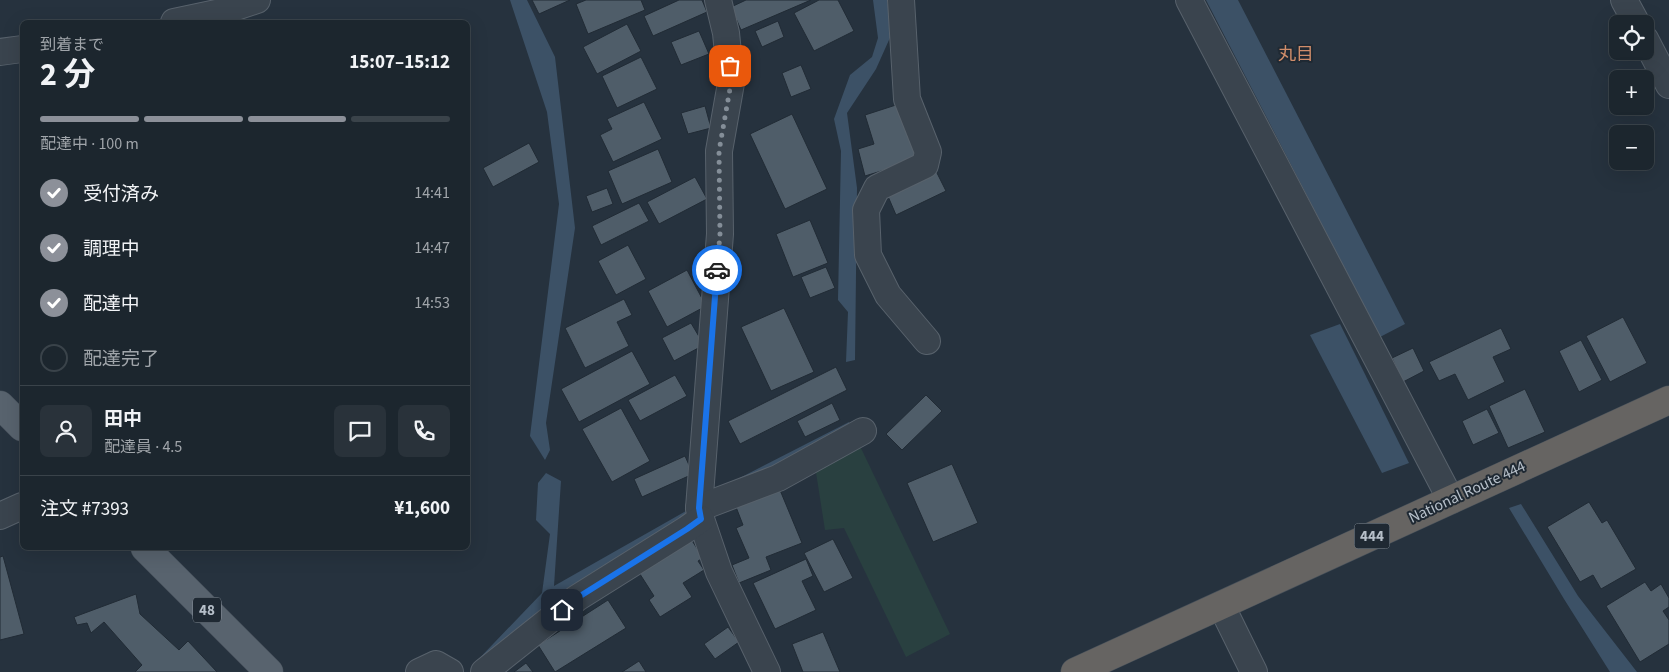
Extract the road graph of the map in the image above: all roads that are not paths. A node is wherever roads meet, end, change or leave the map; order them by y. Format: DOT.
graph roads {
  1 [pos="257,0"];
  2 [pos="718,0"];
  3 [pos="901,0"];
  4 [pos="1189,0"];
  5 [pos="1624,0"];
  6 [pos="1632,15"];
  7 [pos="183,20"];
  8 [pos="20,49"];
  9 [pos="0,52"];
  10 [pos="1654,56"];
  11 [pos="1669,85"];
  12 [pos="927,341"];
  13 [pos="1669,400"];
  14 [pos="0,405"];
  15 [pos="20,425"];
  16 [pos="863,431"];
  17 [pos="1452,500"];
  18 [pos="20,507"];
  19 [pos="700,513"];
  20 [pos="0,516"];
  21 [pos="147,550"];
  22 [pos="1221,605"];
  23 [pos="269,672"];
  24 [pos="419,672"];
  25 [pos="450,672"];
  26 [pos="484,672"];
  27 [pos="767,672"];
  28 [pos="1075,672"];
  29 [pos="1254,672"];
  1 -- 7 [label="street"];
  2 -- 19 [label="street"];
  3 -- 12 [label="street"];
  4 -- 17 [label="street"];
  5 -- 6 [label="street"];
  8 -- 9 [label="street"];
  10 -- 11 [label="street"];
  13 -- 17 [label="highway, National Route 444 / 444"];
  14 -- 15 [label="main road"];
  16 -- 19 [label="street"];
  17 -- 22 [label="highway, National Route 444 / 444"];
  18 -- 20 [label="street"];
  19 -- 26 [label="street"];
  19 -- 27 [label="street"];
  21 -- 23 [label="main road, 48"];
  22 -- 28 [label="highway, National Route 444 / 444"];
  22 -- 29 [label="street"];
  24 -- 25 [label="street"];
}
